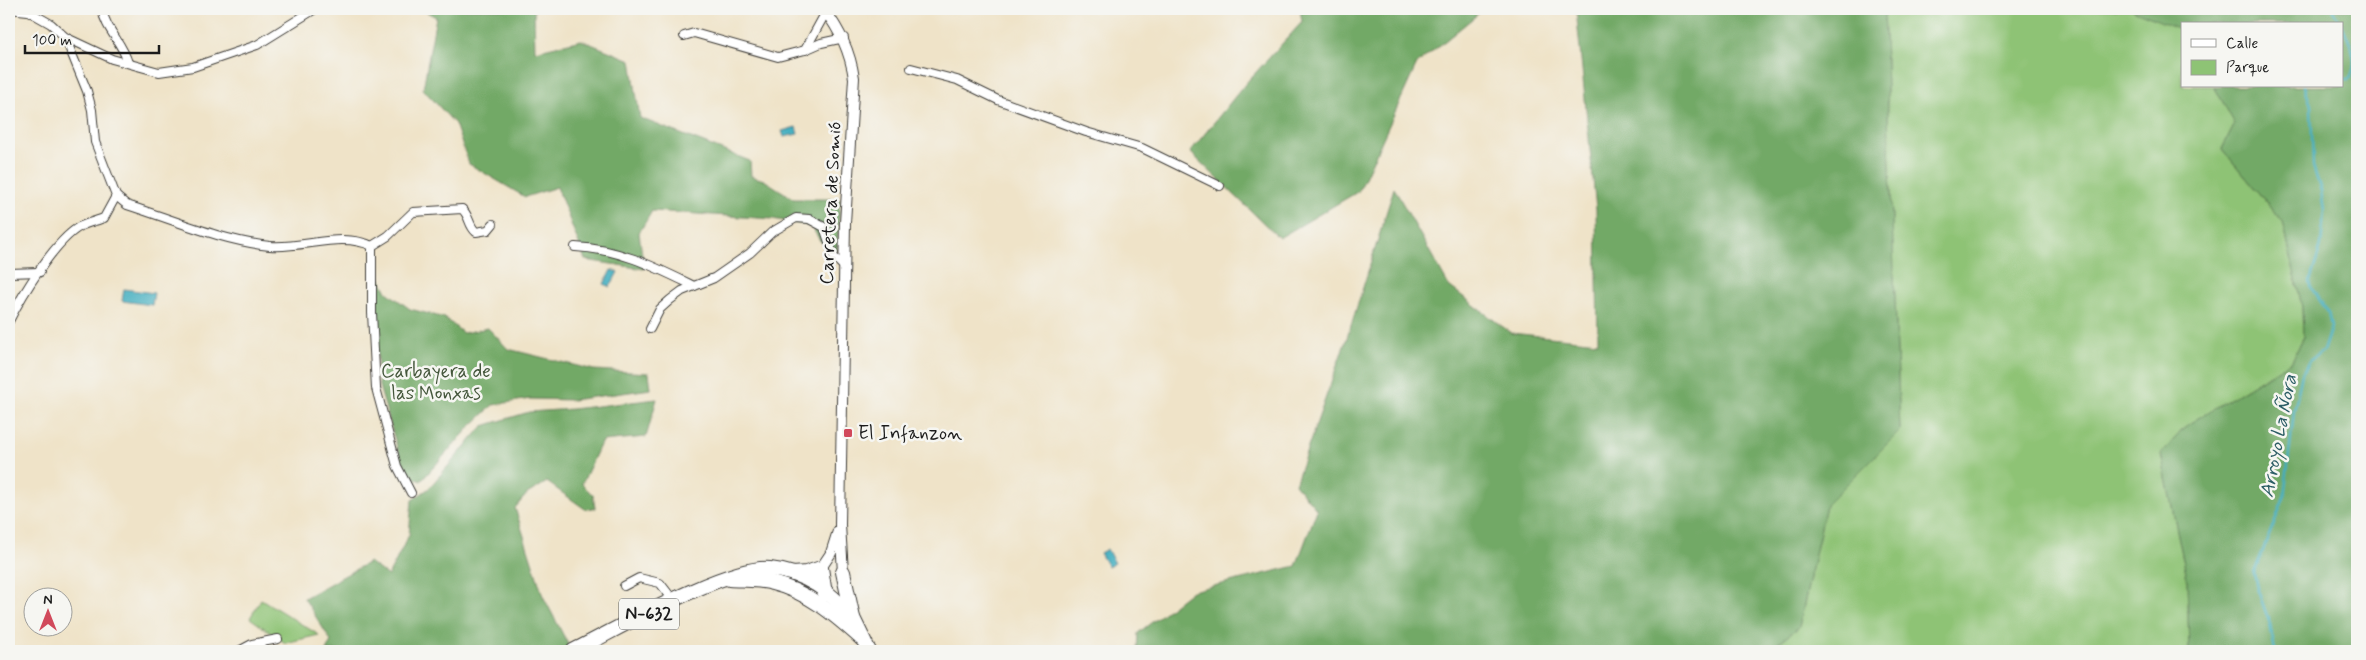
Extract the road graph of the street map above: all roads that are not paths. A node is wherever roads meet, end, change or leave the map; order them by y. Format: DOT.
graph roads {
  1 [pos="9,9"];
  2 [pos="102,9"];
  3 [pos="314,9"];
  4 [pos="825,10"];
  5 [pos="65,36"];
  6 [pos="684,36"];
  7 [pos="844,38"];
  8 [pos="805,50"];
  9 [pos="128,63"];
  10 [pos="910,68"];
  11 [pos="1220,186"];
  12 [pos="116,196"];
  13 [pos="493,224"];
  14 [pos="372,246"];
  15 [pos="575,247"];
  16 [pos="844,267"];
  17 [pos="40,272"];
  18 [pos="9,273"];
  19 [pos="694,286"];
  20 [pos="9,321"];
  21 [pos="650,329"];
  22 [pos="411,493"];
  23 [pos="840,525"];
  24 [pos="821,568"];
  25 [pos="843,572"];
  26 [pos="793,574"];
  27 [pos="726,579"];
  28 [pos="771,582"];
  29 [pos="624,586"];
  30 [pos="823,587"];
  31 [pos="674,601"];
  32 [pos="831,611"];
  33 [pos="853,618"];
  34 [pos="278,639"];
  35 [pos="866,646"];
  36 [pos="239,651"];
  37 [pos="573,651"];
  1 -- 5 [label="street"];
  2 -- 9 [label="street"];
  3 -- 9 [label="street"];
  4 -- 7 [label="street, Carretera de Somió"];
  4 -- 8 [label="street"];
  5 -- 9 [label="street"];
  5 -- 12 [label="street"];
  6 -- 8 [label="street"];
  7 -- 8 [label="street"];
  7 -- 16 [label="street, Carretera de Somió"];
  10 -- 11 [label="street"];
  12 -- 14 [label="street"];
  12 -- 17 [label="street"];
  13 -- 14 [label="street"];
  14 -- 22 [label="street"];
  15 -- 19 [label="street"];
  16 -- 19 [label="street"];
  16 -- 23 [label="street, Carretera de Somió"];
  17 -- 18 [label="street"];
  17 -- 20 [label="street"];
  19 -- 21 [label="street"];
  23 -- 24 [label="street"];
  23 -- 25 [label="street"];
  24 -- 26 [label="highway"];
  24 -- 30 [label="highway"];
  25 -- 30 [label="highway"];
  25 -- 33 [label="highway"];
  26 -- 27 [label="highway, N-632"];
  26 -- 30 [label="highway, N-632"];
  27 -- 28 [label="highway, N-632"];
  27 -- 31 [label="highway, N-632"];
  28 -- 30 [label="highway"];
  28 -- 32 [label="highway, N-632"];
  29 -- 31 [label="street"];
  30 -- 32 [label="highway"];
  30 -- 33 [label="highway, N-632"];
  31 -- 37 [label="highway, N-632"];
  32 -- 35 [label="highway, N-632"];
  33 -- 35 [label="highway, N-632"];
  34 -- 36 [label="street"];
}
